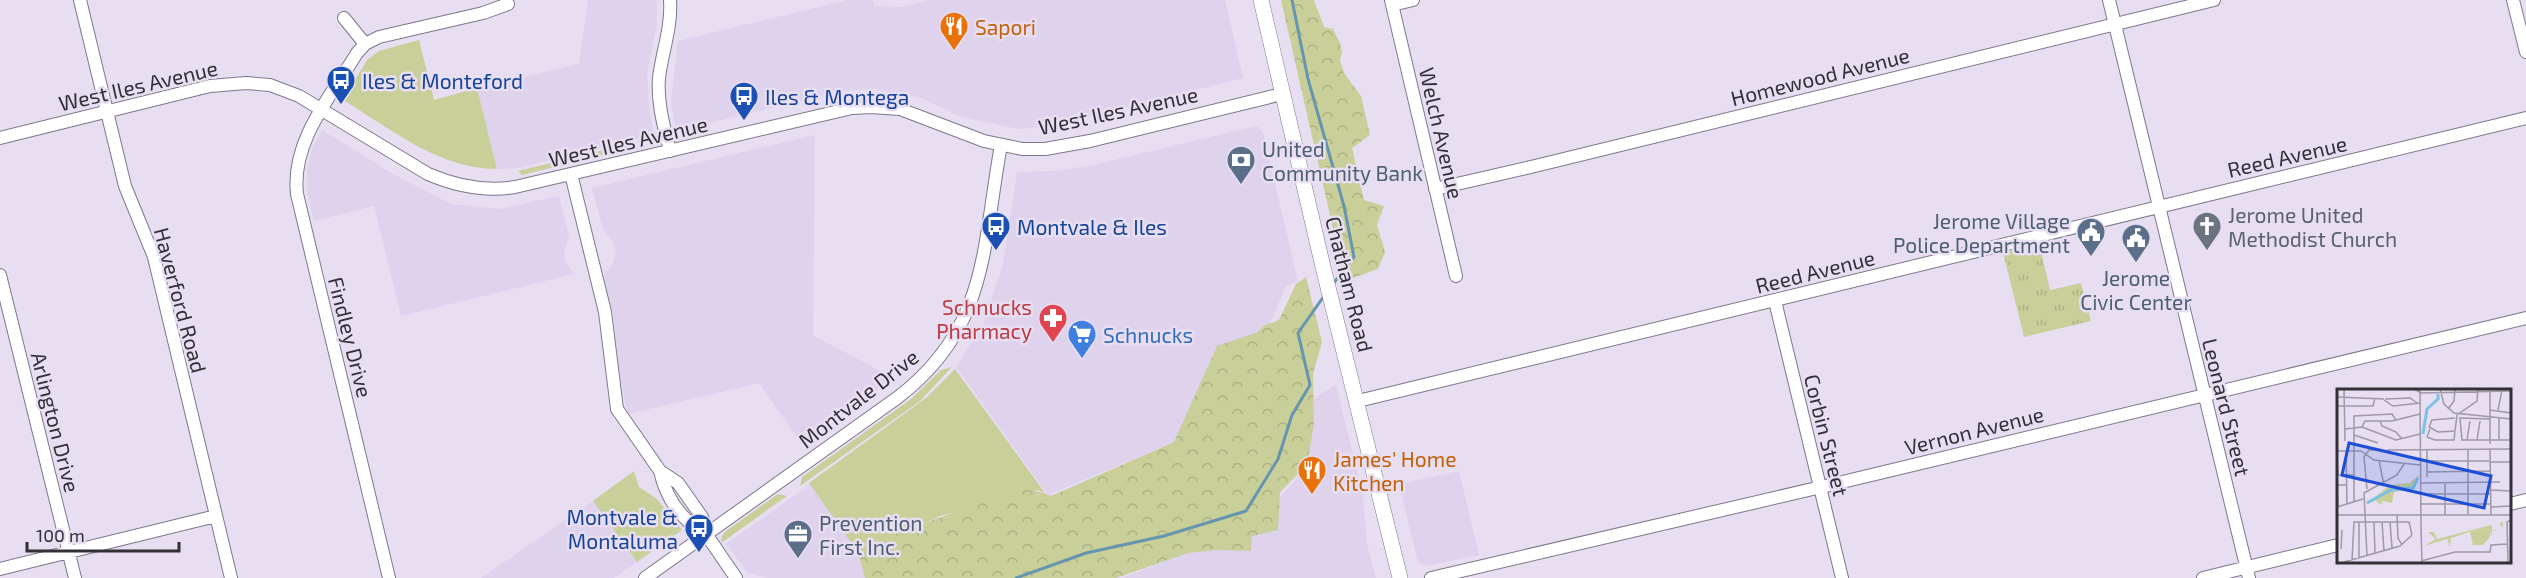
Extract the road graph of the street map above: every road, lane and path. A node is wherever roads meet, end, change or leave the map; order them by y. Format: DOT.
graph roads {
  1 [pos="80,0"];
  2 [pos="670,0"];
  3 [pos="1261,0"];
  4 [pos="1413,0"];
  5 [pos="2109,0"];
  6 [pos="2214,0"];
  7 [pos="1391,3"];
  8 [pos="508,4"];
  9 [pos="2518,7"];
  10 [pos="344,18"];
  11 [pos="2115,24"];
  12 [pos="365,44"];
  13 [pos="2526,52"];
  14 [pos="1282,94"];
  15 [pos="322,110"];
  16 [pos="107,112"];
  17 [pos="2526,118"];
  18 [pos="0,138"];
  19 [pos="1002,145"];
  20 [pos="670,151"];
  21 [pos="572,174"];
  22 [pos="1435,189"];
  23 [pos="2159,206"];
  24 [pos="0,274"];
  25 [pos="1456,276"];
  26 [pos="1775,301"];
  27 [pos="2526,318"];
  28 [pos="2204,394"];
  29 [pos="1358,400"];
  30 [pos="1820,487"];
  31 [pos="2526,500"];
  32 [pos="2511,504"];
  33 [pos="216,516"];
  34 [pos="706,534"];
  35 [pos="2337,545"];
  36 [pos="69,553"];
  37 [pos="0,569"];
  38 [pos="2247,573"];
  39 [pos="75,578"];
  40 [pos="231,578"];
  41 [pos="389,578"];
  42 [pos="645,578"];
  43 [pos="736,578"];
  44 [pos="1400,578"];
  45 [pos="1431,578"];
  46 [pos="1842,578"];
  47 [pos="2203,578"];
  1 -- 16 [label="street, Haverford Road"];
  2 -- 20 [label="street"];
  3 -- 14 [label="main road, Chatham Road"];
  4 -- 7 [label="street"];
  5 -- 11 [label="street, Leonard Street"];
  6 -- 11 [label="street, Homewood Avenue"];
  7 -- 22 [label="street, Welch Avenue"];
  8 -- 12 [label="street"];
  9 -- 13 [label="street"];
  10 -- 12 [label="street"];
  11 -- 22 [label="street, Homewood Avenue"];
  11 -- 23 [label="street, Leonard Street"];
  12 -- 15 [label="street, Findley Drive"];
  14 -- 19 [label="street, West Iles Avenue"];
  14 -- 29 [label="main road, Chatham Road"];
  15 -- 16 [label="street, West Iles Avenue"];
  15 -- 21 [label="street, West Iles Avenue"];
  15 -- 41 [label="street, Findley Drive"];
  16 -- 18 [label="street, West Iles Avenue"];
  16 -- 33 [label="street, Haverford Road"];
  17 -- 23 [label="street, Reed Avenue"];
  19 -- 20 [label="street, West Iles Avenue"];
  19 -- 34 [label="street, Montvale Drive"];
  20 -- 21 [label="street, West Iles Avenue"];
  21 -- 34 [label="street"];
  22 -- 25 [label="street, Welch Avenue"];
  23 -- 26 [label="street, Reed Avenue"];
  23 -- 28 [label="street, Leonard Street"];
  24 -- 36 [label="street, Arlington Drive"];
  26 -- 29 [label="street, Reed Avenue"];
  26 -- 30 [label="street, Corbin Street"];
  27 -- 28 [label="street, Vernon Avenue"];
  28 -- 30 [label="street, Vernon Avenue"];
  28 -- 38 [label="street, Leonard Street"];
  29 -- 44 [label="main road, Chatham Road"];
  30 -- 45 [label="street, Vernon Avenue"];
  30 -- 46 [label="street, Corbin Street"];
  31 -- 32 [label="street"];
  33 -- 36 [label="street"];
  33 -- 40 [label="street, Haverford Road"];
  34 -- 42 [label="street, Montvale Drive"];
  34 -- 43 [label="street"];
  35 -- 38 [label="street"];
  36 -- 37 [label="street"];
  36 -- 39 [label="street, Arlington Drive"];
  38 -- 47 [label="street"];
}
